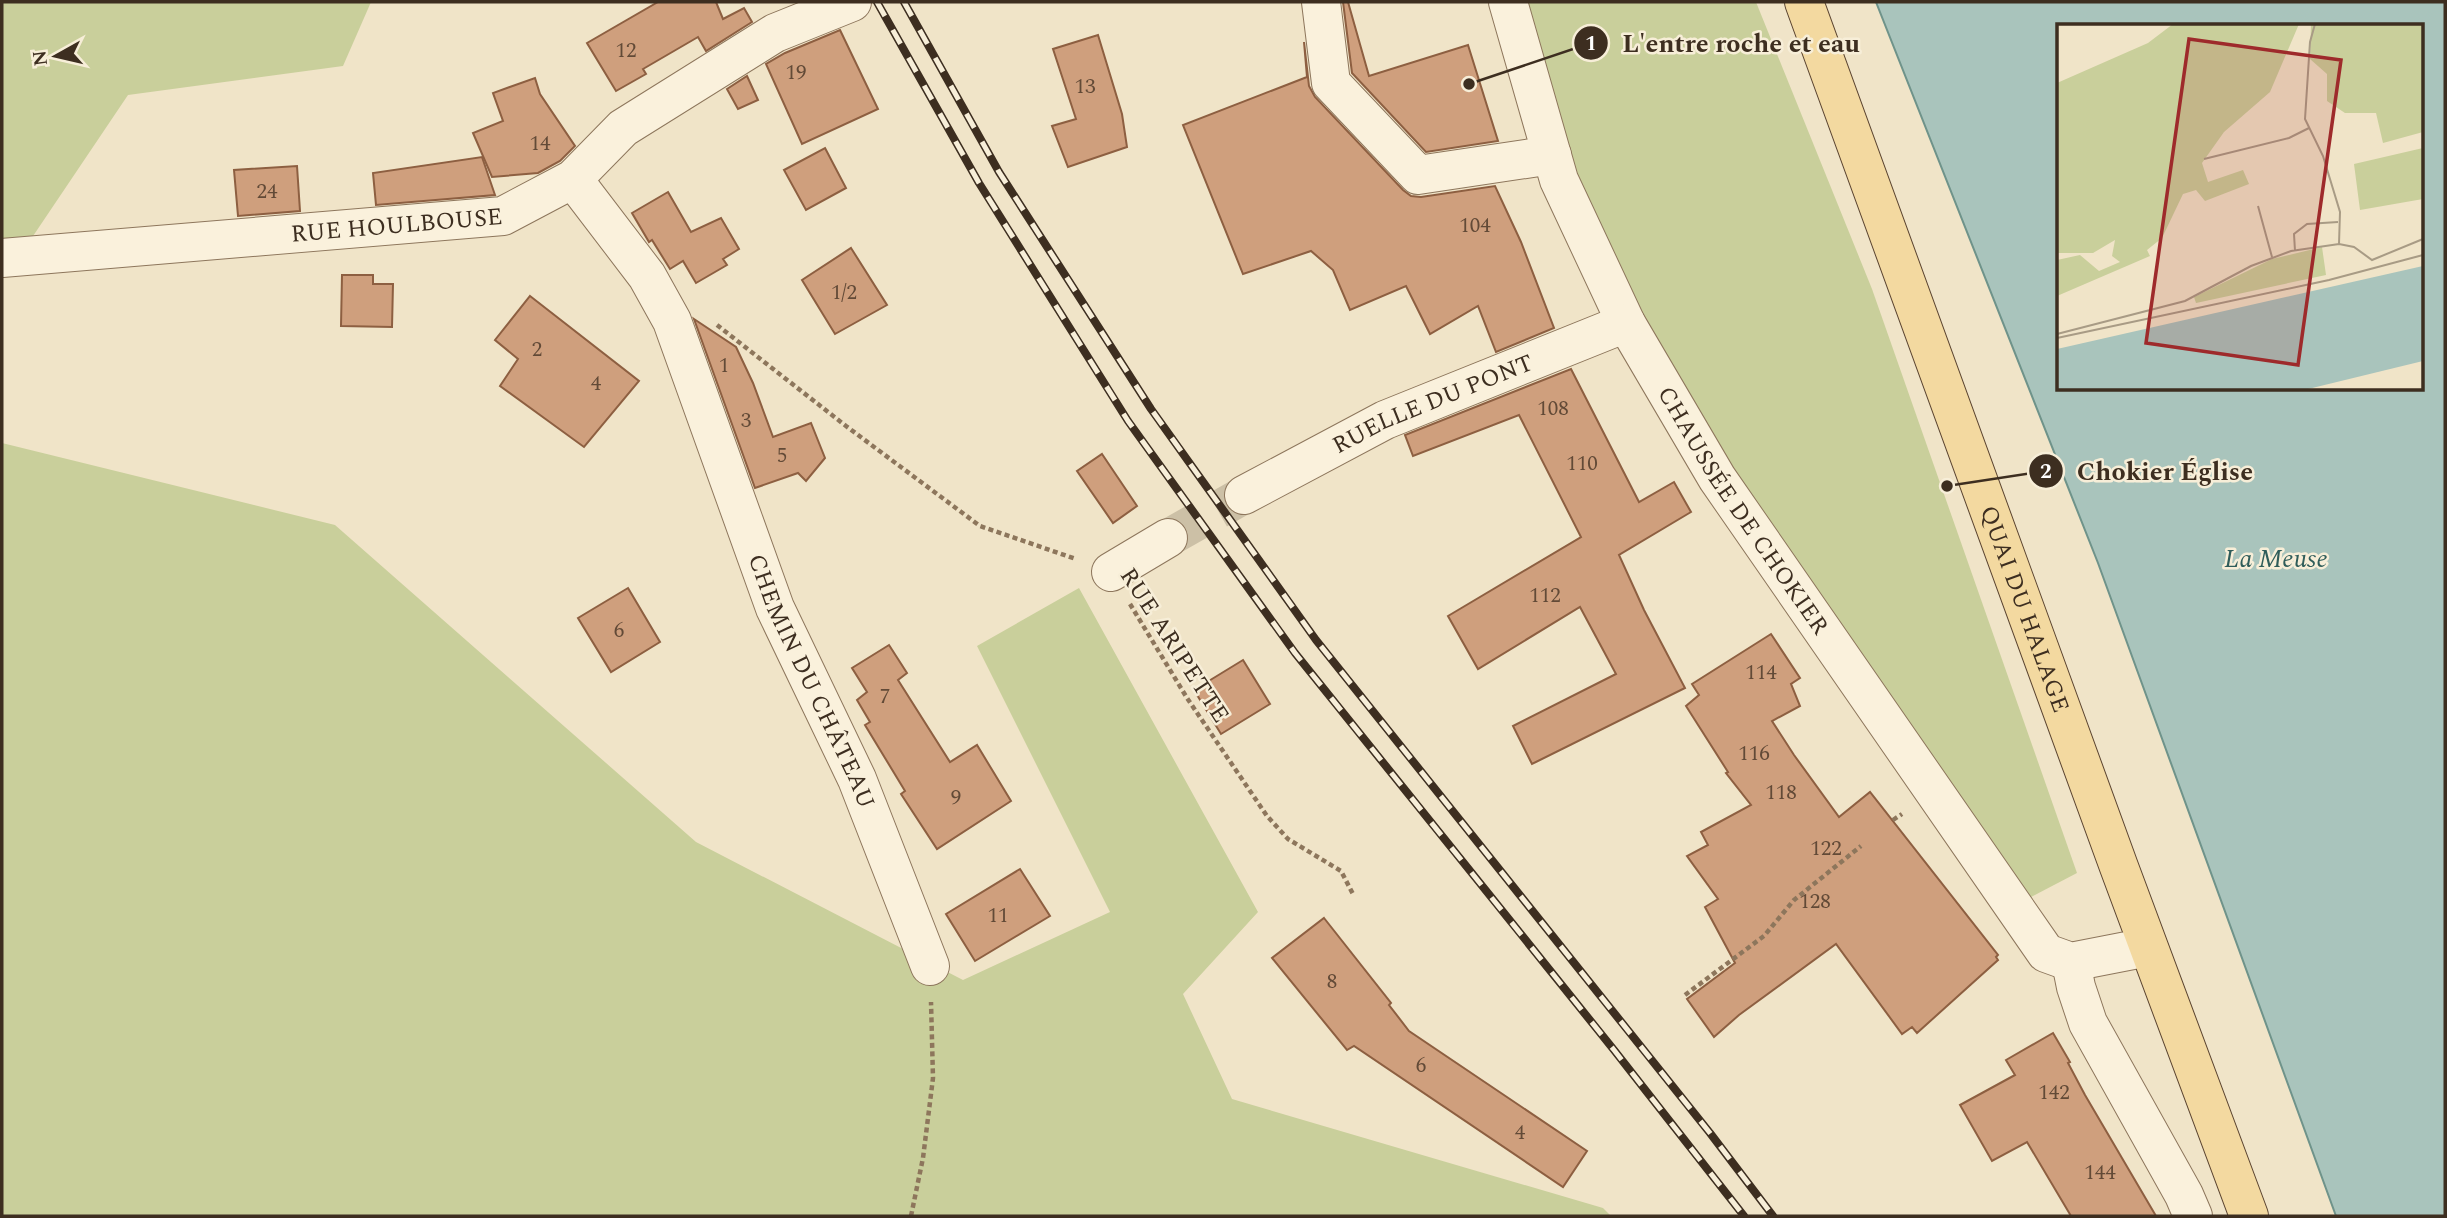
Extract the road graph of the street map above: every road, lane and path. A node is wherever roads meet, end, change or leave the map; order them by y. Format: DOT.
graph roads {
  1 [pos="852,2"];
  2 [pos="1321,2"];
  3 [pos="1508,2"];
  4 [pos="1804,2"];
  5 [pos="1552,155"];
  6 [pos="573,179"];
  7 [pos="2,258"];
  8 [pos="672,321"];
  9 [pos="1626,323"];
  10 [pos="1244,495"];
  11 [pos="1168,538"];
  12 [pos="1111,572"];
  13 [pos="1861,846"];
  14 [pos="1354,896"];
  15 [pos="2148,947"];
  16 [pos="2071,962"];
  17 [pos="930,967"];
  18 [pos="1685,995"];
  19 [pos="911,1216"];
  20 [pos="2193,1216"];
  21 [pos="2249,1216"];
  1 -- 6 [label="street, RUE HOULBOUSE"];
  2 -- 5 [label="street"];
  3 -- 5 [label="street, CHAUSSÉE DE CHOKIER"];
  4 -- 15 [label="main road, QUAI DU HALAGE"];
  5 -- 9 [label="street, CHAUSSÉE DE CHOKIER"];
  6 -- 7 [label="street, RUE HOULBOUSE"];
  6 -- 8 [label="street, CHEMIN DU CHÂTEAU"];
  8 -- 12 [label="path, RUE ARIPETTE"];
  8 -- 17 [label="street, CHEMIN DU CHÂTEAU"];
  9 -- 10 [label="street, RUELLE DU PONT"];
  9 -- 16 [label="street, CHAUSSÉE DE CHOKIER"];
  11 -- 12 [label="street"];
  12 -- 14 [label="path, RUE ARIPETTE"];
  13 -- 18 [label="path"];
  15 -- 16 [label="street"];
  15 -- 21 [label="main road, QUAI DU HALAGE"];
  16 -- 20 [label="street"];
  17 -- 19 [label="path"];
}
